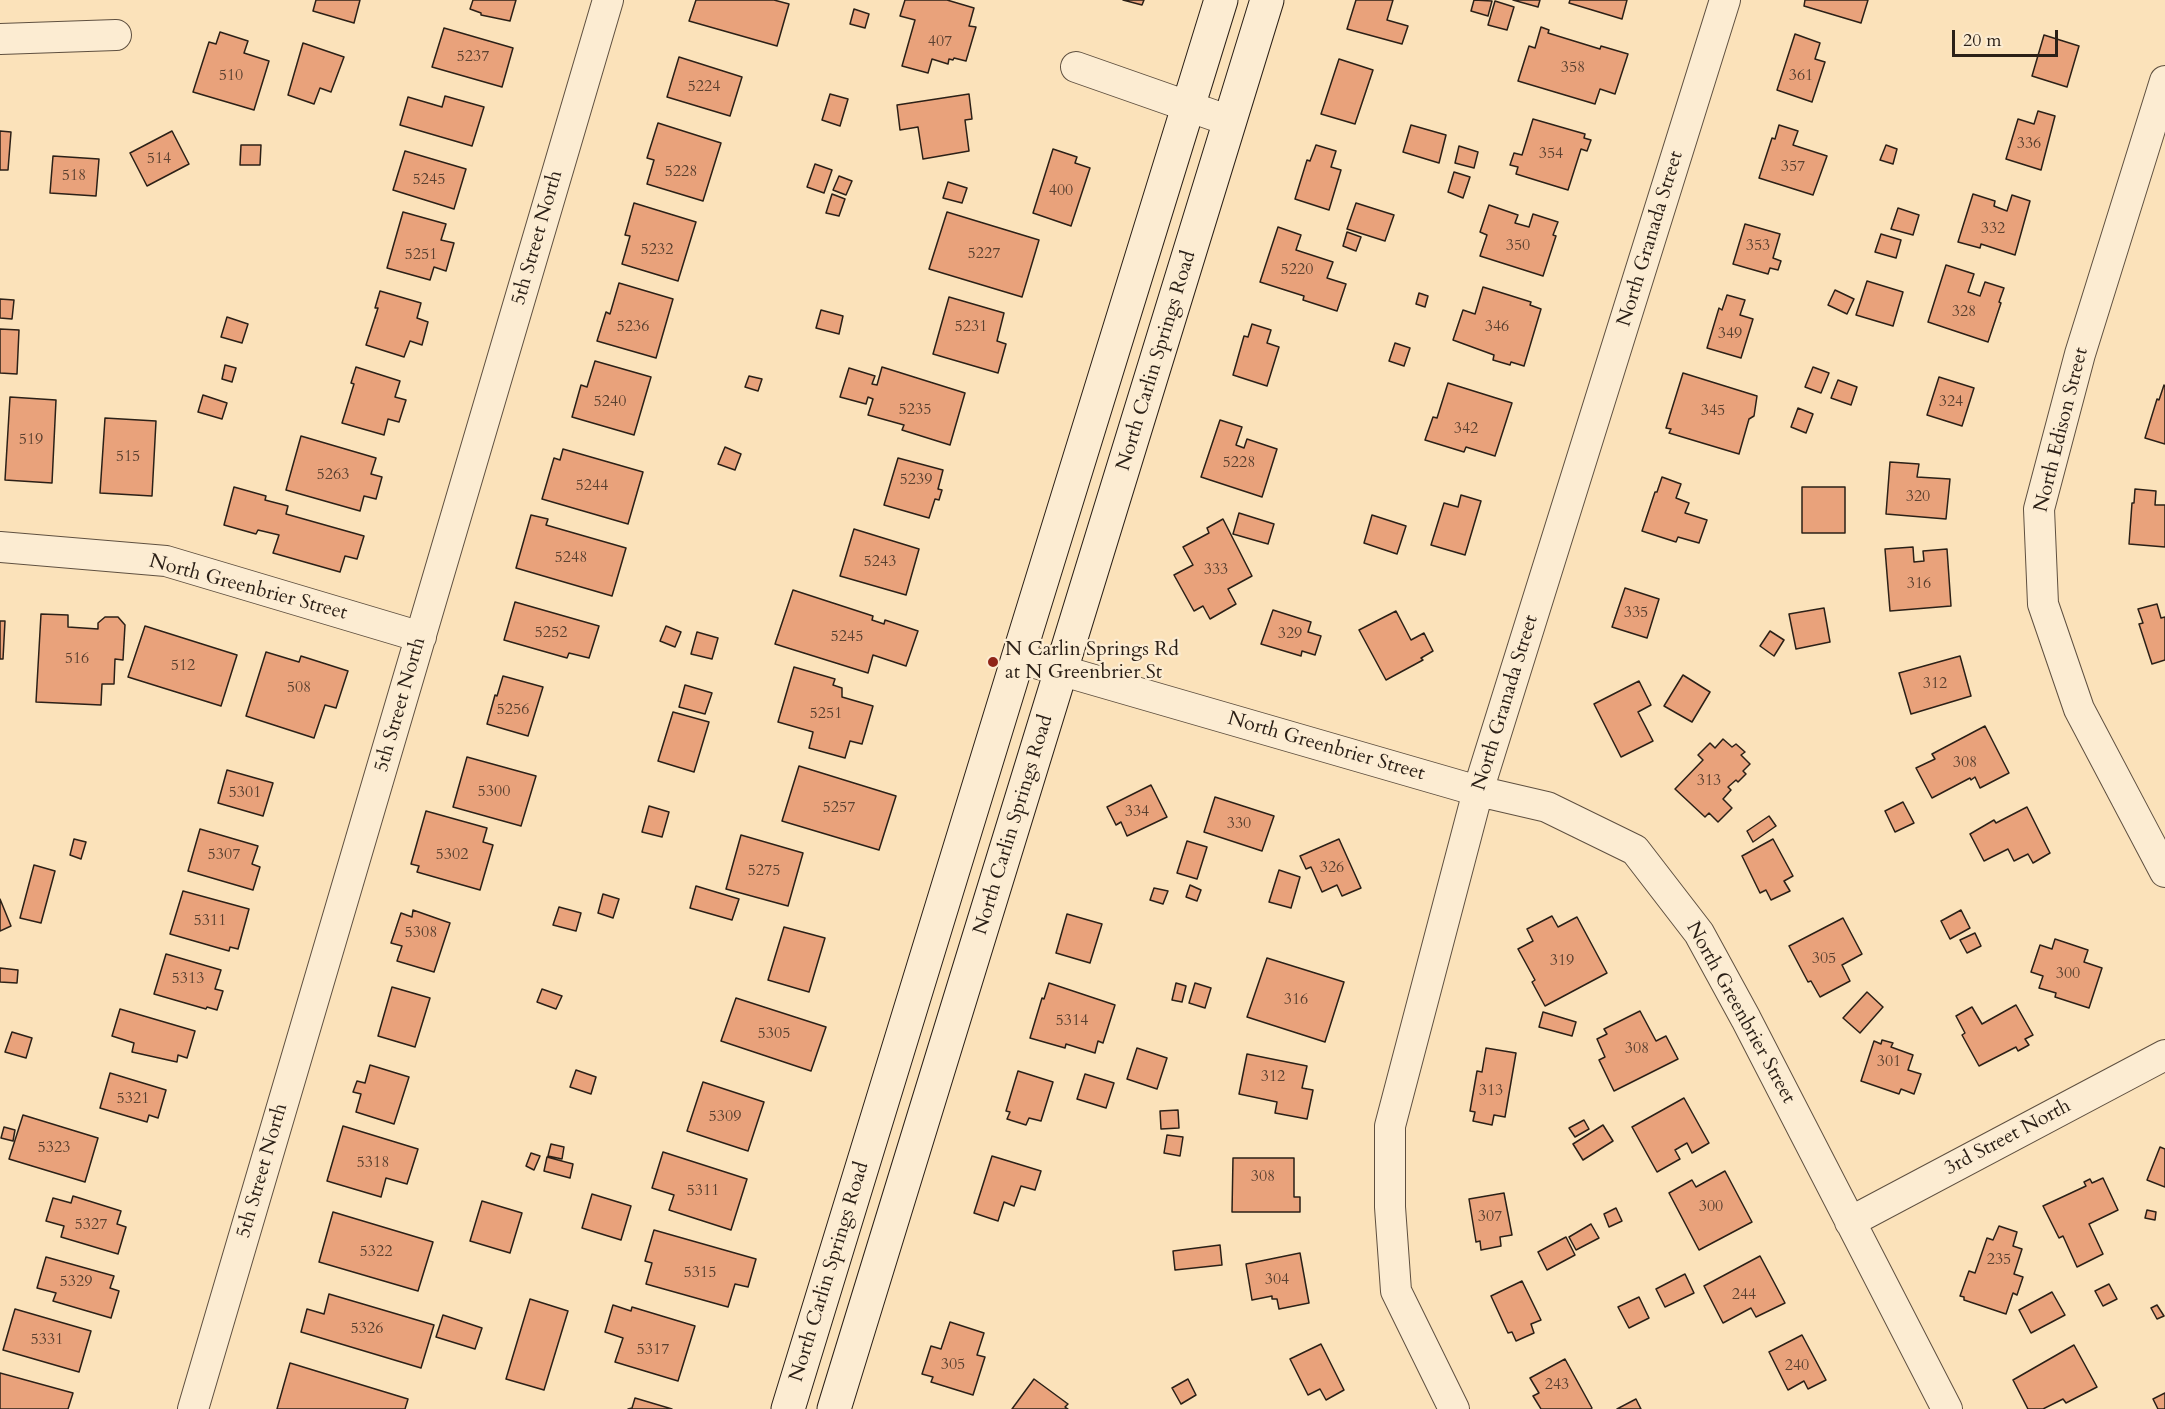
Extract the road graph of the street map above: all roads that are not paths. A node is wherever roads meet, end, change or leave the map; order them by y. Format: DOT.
graph roads {
  1 [pos="608,0"];
  2 [pos="1221,0"];
  3 [pos="1268,0"];
  4 [pos="1725,0"];
  5 [pos="116,35"];
  6 [pos="0,39"];
  7 [pos="1076,67"];
  8 [pos="2165,81"];
  9 [pos="1189,108"];
  10 [pos="1230,121"];
  11 [pos="0,547"];
  12 [pos="421,637"];
  13 [pos="1018,658"];
  14 [pos="1062,671"];
  15 [pos="1478,791"];
  16 [pos="2165,872"];
  17 [pos="2165,1055"];
  18 [pos="1850,1222"];
  19 [pos="193,1409"];
  20 [pos="788,1409"];
  21 [pos="834,1409"];
  22 [pos="1454,1409"];
  23 [pos="1947,1409"];
  1 -- 12 [label="street, 5th Street North"];
  2 -- 9 [label="main road, North Carlin Springs Road"];
  3 -- 10 [label="main road, North Carlin Springs Road"];
  4 -- 15 [label="street, North Granada Street"];
  5 -- 6 [label="street"];
  7 -- 9 [label="street"];
  8 -- 16 [label="street, North Edison Street"];
  9 -- 10 [label="street"];
  9 -- 13 [label="main road, North Carlin Springs Road"];
  10 -- 14 [label="main road, North Carlin Springs Road"];
  11 -- 12 [label="street, North Greenbrier Street"];
  12 -- 19 [label="street, 5th Street North"];
  13 -- 14 [label="street, North Greenbrier Street"];
  13 -- 20 [label="main road, North Carlin Springs Road"];
  14 -- 15 [label="street, North Greenbrier Street"];
  14 -- 21 [label="main road, North Carlin Springs Road"];
  15 -- 18 [label="street, North Greenbrier Street"];
  15 -- 22 [label="street, North Granada Street"];
  17 -- 18 [label="street, 3rd Street North"];
  18 -- 23 [label="street, North Greenbrier Street"];
}
